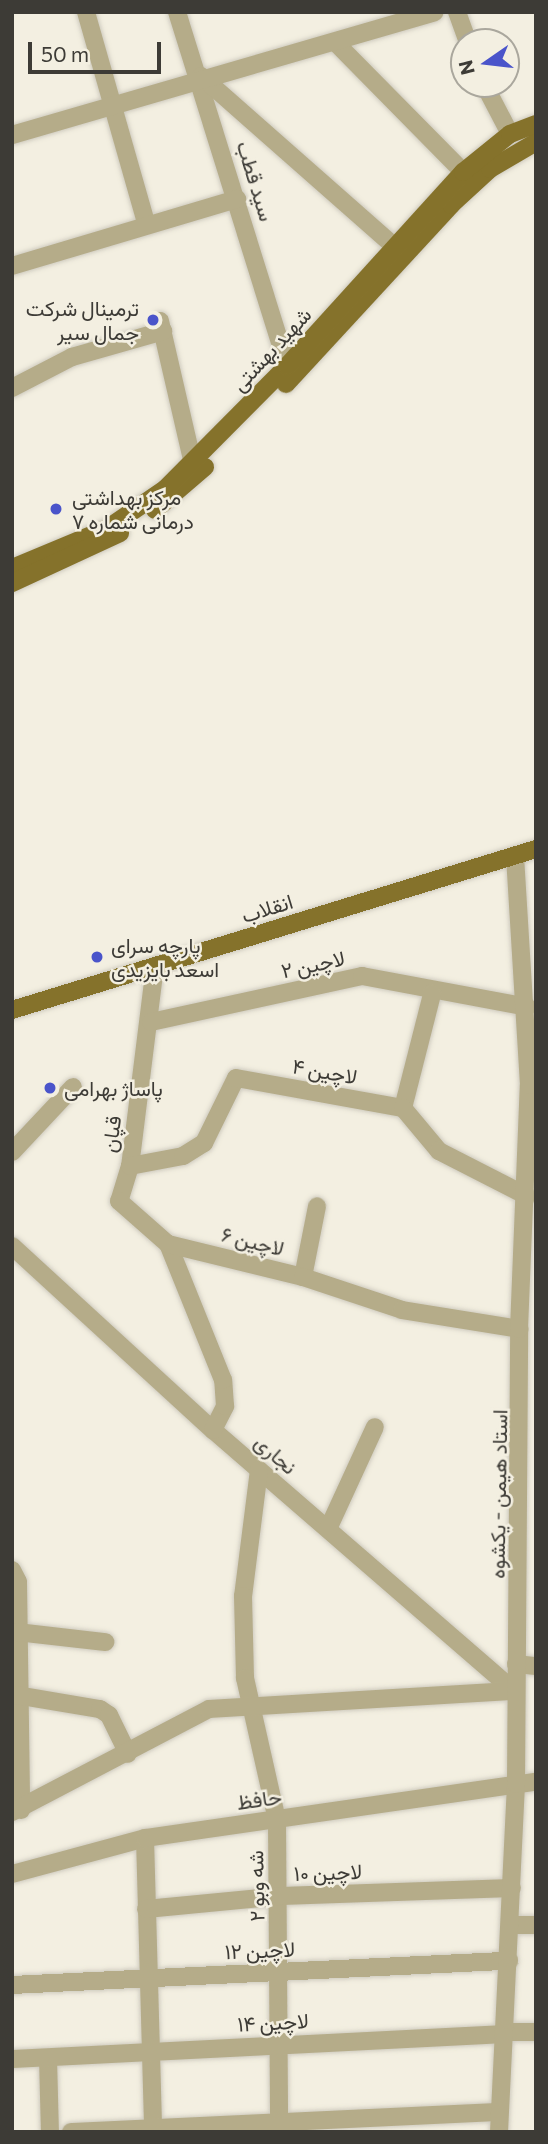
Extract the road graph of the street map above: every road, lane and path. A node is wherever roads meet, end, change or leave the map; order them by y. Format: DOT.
graph roads {
  1 [pos="86,12"];
  2 [pos="177,12"];
  3 [pos="434,12"];
  4 [pos="336,43"];
  5 [pos="201,76"];
  6 [pos="491,98"];
  7 [pos="112,104"];
  8 [pos="536,124"];
  9 [pos="510,134"];
  10 [pos="12,135"];
  11 [pos="536,142"];
  12 [pos="463,172"];
  13 [pos="236,199"];
  14 [pos="146,222"];
  15 [pos="395,247"];
  16 [pos="12,266"];
  17 [pos="288,366"];
  18 [pos="12,388"];
  19 [pos="193,464"];
  20 [pos="12,568"];
  21 [pos="12,583"];
  22 [pos="536,849"];
  23 [pos="514,855"];
  24 [pos="155,966"];
  25 [pos="432,994"];
  26 [pos="527,1007"];
  27 [pos="12,1010"];
  28 [pos="150,1022"];
  29 [pos="532,1040"];
  30 [pos="73,1087"];
  31 [pos="403,1108"];
  32 [pos="12,1152"];
  33 [pos="130,1166"];
  34 [pos="527,1196"];
  35 [pos="317,1206"];
  36 [pos="531,1222"];
  37 [pos="169,1244"];
  38 [pos="12,1245"];
  39 [pos="303,1277"];
  40 [pos="520,1329"];
  41 [pos="528,1347"];
  42 [pos="375,1427"];
  43 [pos="213,1430"];
  44 [pos="259,1470"];
  45 [pos="328,1529"];
  46 [pos="528,1544"];
  47 [pos="12,1570"];
  48 [pos="17,1632"];
  49 [pos="105,1642"];
  50 [pos="516,1664"];
  51 [pos="536,1666"];
  52 [pos="514,1692"];
  53 [pos="16,1695"];
  54 [pos="249,1709"];
  55 [pos="128,1754"];
  56 [pos="536,1782"];
  57 [pos="516,1784"];
  58 [pos="536,1788"];
  59 [pos="16,1811"];
  60 [pos="276,1820"];
  61 [pos="145,1838"];
  62 [pos="12,1874"];
  63 [pos="512,1888"];
  64 [pos="281,1896"];
  65 [pos="146,1909"];
  66 [pos="512,1925"];
  67 [pos="536,1925"];
  68 [pos="509,1961"];
  69 [pos="278,1972"];
  70 [pos="145,1977"];
  71 [pos="12,1985"];
  72 [pos="536,2032"];
  73 [pos="502,2033"];
  74 [pos="281,2044"];
  75 [pos="149,2051"];
  76 [pos="48,2058"];
  77 [pos="12,2059"];
  78 [pos="499,2112"];
  79 [pos="279,2125"];
  80 [pos="153,2129"];
  81 [pos="50,2132"];
  82 [pos="71,2132"];
  83 [pos="499,2132"];
  1 -- 7 [label="street"];
  2 -- 5 [label="street, سید قطب"];
  3 -- 4 [label="street"];
  4 -- 5 [label="street"];
  4 -- 12 [label="street"];
  5 -- 7 [label="street"];
  5 -- 13 [label="street, سید قطب"];
  5 -- 15 [label="street"];
  6 -- 9 [label="street"];
  7 -- 10 [label="street"];
  7 -- 14 [label="street"];
  8 -- 9 [label="main road, شهید بهشتی"];
  9 -- 12 [label="main road, شهید بهشتی"];
  11 -- 21 [label="main road, شهید بهشتی"];
  12 -- 15 [label="main road, شهید بهشتی"];
  13 -- 14 [label="street"];
  13 -- 17 [label="street, سید قطب"];
  14 -- 16 [label="street"];
  15 -- 17 [label="main road, شهید بهشتی"];
  17 -- 19 [label="main road, شهید بهشتی"];
  18 -- 19 [label="street"];
  19 -- 20 [label="main road, شهید بهشتی"];
  22 -- 23 [label="main road, انقلاب"];
  23 -- 24 [label="main road, انقلاب"];
  23 -- 26 [label="street, استاد هیمن - یکشوه"];
  24 -- 27 [label="main road, انقلاب"];
  24 -- 28 [label="street, قپان"];
  25 -- 26 [label="street, لاچین ۲"];
  25 -- 28 [label="street, لاچین ۲"];
  25 -- 31 [label="street"];
  26 -- 29 [label="street, استاد هیمن - یکشوه"];
  28 -- 33 [label="street, قپان"];
  29 -- 34 [label="street, استاد هیمن - یکشوه"];
  30 -- 32 [label="street"];
  31 -- 33 [label="street, لاچین ۴"];
  31 -- 34 [label="street"];
  33 -- 37 [label="street, قپان"];
  34 -- 36 [label="street, استاد هیمن - یکشوه"];
  35 -- 39 [label="street"];
  36 -- 40 [label="street, استاد هیمن - یکشوه"];
  37 -- 39 [label="street, لاچین ۶"];
  37 -- 43 [label="street"];
  38 -- 43 [label="street, نجاری"];
  39 -- 40 [label="street, لاچین ۶"];
  40 -- 41 [label="street, استاد هیمن - یکشوه"];
  41 -- 46 [label="street, استاد هیمن - یکشوه"];
  42 -- 45 [label="street"];
  43 -- 44 [label="street, نجاری"];
  44 -- 45 [label="street, نجاری"];
  44 -- 54 [label="street, شه وبو ۲"];
  45 -- 52 [label="street, نجاری"];
  46 -- 50 [label="street, استاد هیمن - یکشوه"];
  47 -- 48 [label="street"];
  48 -- 49 [label="street"];
  48 -- 53 [label="street"];
  50 -- 51 [label="street"];
  50 -- 52 [label="street, استاد هیمن - یکشوه"];
  52 -- 54 [label="street"];
  52 -- 57 [label="street, استاد هیمن - یکشوه"];
  53 -- 55 [label="street"];
  53 -- 59 [label="street"];
  54 -- 55 [label="street"];
  54 -- 60 [label="street, شه وبو ۲"];
  55 -- 59 [label="street"];
  56 -- 57 [label="street, حافظ"];
  57 -- 58 [label="street"];
  57 -- 60 [label="street, حافظ"];
  57 -- 63 [label="street, استاد هیمن - یکشوه"];
  60 -- 61 [label="street, حافظ"];
  60 -- 64 [label="street, شه وبو ۲"];
  61 -- 62 [label="street, حافظ"];
  61 -- 65 [label="street"];
  63 -- 64 [label="street, لاچین ۱۰"];
  63 -- 66 [label="street, استاد هیمن - یکشوه"];
  64 -- 65 [label="street, لاچین ۱۰"];
  64 -- 69 [label="street, شه وبو ۲"];
  65 -- 70 [label="street"];
  66 -- 67 [label="street"];
  66 -- 68 [label="street, استاد هیمن - یکشوه"];
  68 -- 69 [label="street, لاچین ۱۲"];
  68 -- 73 [label="street, استاد هیمن - یکشوه"];
  69 -- 70 [label="street, لاچین ۱۲"];
  69 -- 74 [label="street, شه وبو ۲"];
  70 -- 71 [label="street, لاچین ۱۲"];
  70 -- 75 [label="street"];
  72 -- 73 [label="street, لاچین ۱۴"];
  73 -- 74 [label="street, لاچین ۱۴"];
  73 -- 78 [label="street, استاد هیمن - یکشوه"];
  74 -- 75 [label="street, لاچین ۱۴"];
  74 -- 79 [label="street, شه وبو ۲"];
  75 -- 76 [label="street, لاچین ۱۴"];
  75 -- 80 [label="street"];
  76 -- 77 [label="street, لاچین ۱۴"];
  76 -- 81 [label="street"];
  78 -- 79 [label="street"];
  78 -- 83 [label="street, استاد هیمن - یکشوه"];
  79 -- 80 [label="street"];
  80 -- 82 [label="street"];
}
